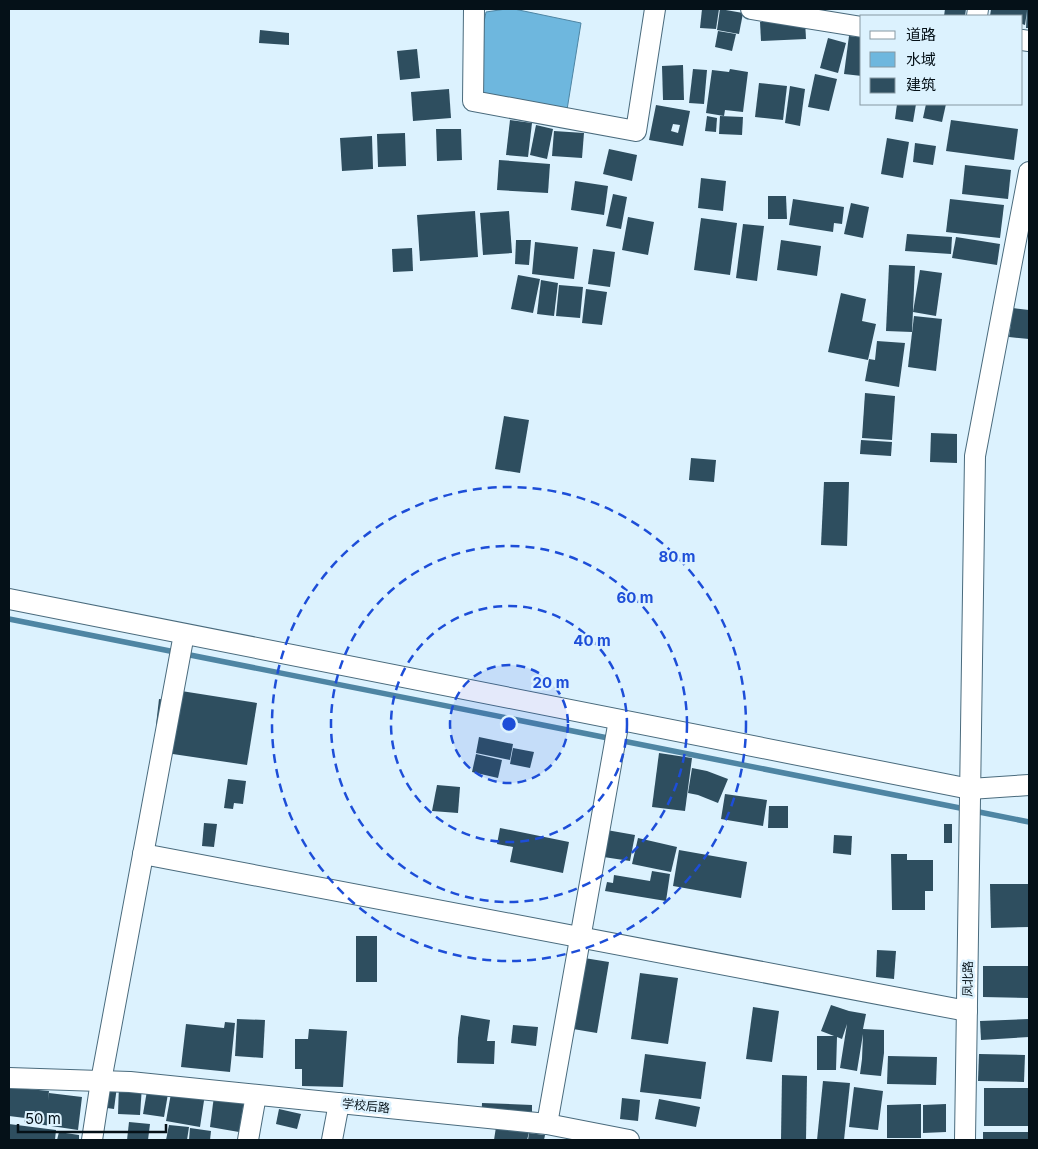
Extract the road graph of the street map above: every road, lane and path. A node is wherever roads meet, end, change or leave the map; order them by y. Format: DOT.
graph roads {
  1 [pos="474,9"];
  2 [pos="655,9"];
  3 [pos="751,9"];
  4 [pos="860,27"];
  5 [pos="1029,172"];
  6 [pos="9,599"];
  7 [pos="181,647"];
  8 [pos="616,733"];
  9 [pos="1029,784"];
  10 [pos="970,803"];
  11 [pos="143,854"];
  12 [pos="580,938"];
  13 [pos="967,1011"];
  14 [pos="9,1078"];
  15 [pos="102,1081"];
  16 [pos="256,1095"];
  17 [pos="339,1103"];
  18 [pos="557,1130"];
  19 [pos="92,1140"];
  20 [pos="248,1140"];
  21 [pos="332,1140"];
  22 [pos="629,1140"];
  23 [pos="965,1140"];
  1 -- 2 [label="street"];
  3 -- 4 [label="street"];
  5 -- 10 [label="street, 凤北路"];
  6 -- 7 [label="street"];
  7 -- 8 [label="street"];
  7 -- 11 [label="street"];
  8 -- 10 [label="street"];
  8 -- 12 [label="street"];
  9 -- 10 [label="street"];
  10 -- 13 [label="street, 凤北路"];
  11 -- 12 [label="street"];
  11 -- 15 [label="street"];
  12 -- 13 [label="street"];
  12 -- 18 [label="street"];
  13 -- 23 [label="street, 凤北路"];
  14 -- 15 [label="street, 学校后路"];
  15 -- 16 [label="street, 学校后路"];
  15 -- 19 [label="street"];
  16 -- 17 [label="street, 学校后路"];
  16 -- 20 [label="street"];
  17 -- 18 [label="street, 学校后路"];
  17 -- 21 [label="street"];
  18 -- 22 [label="street, 学校后路"];
}
